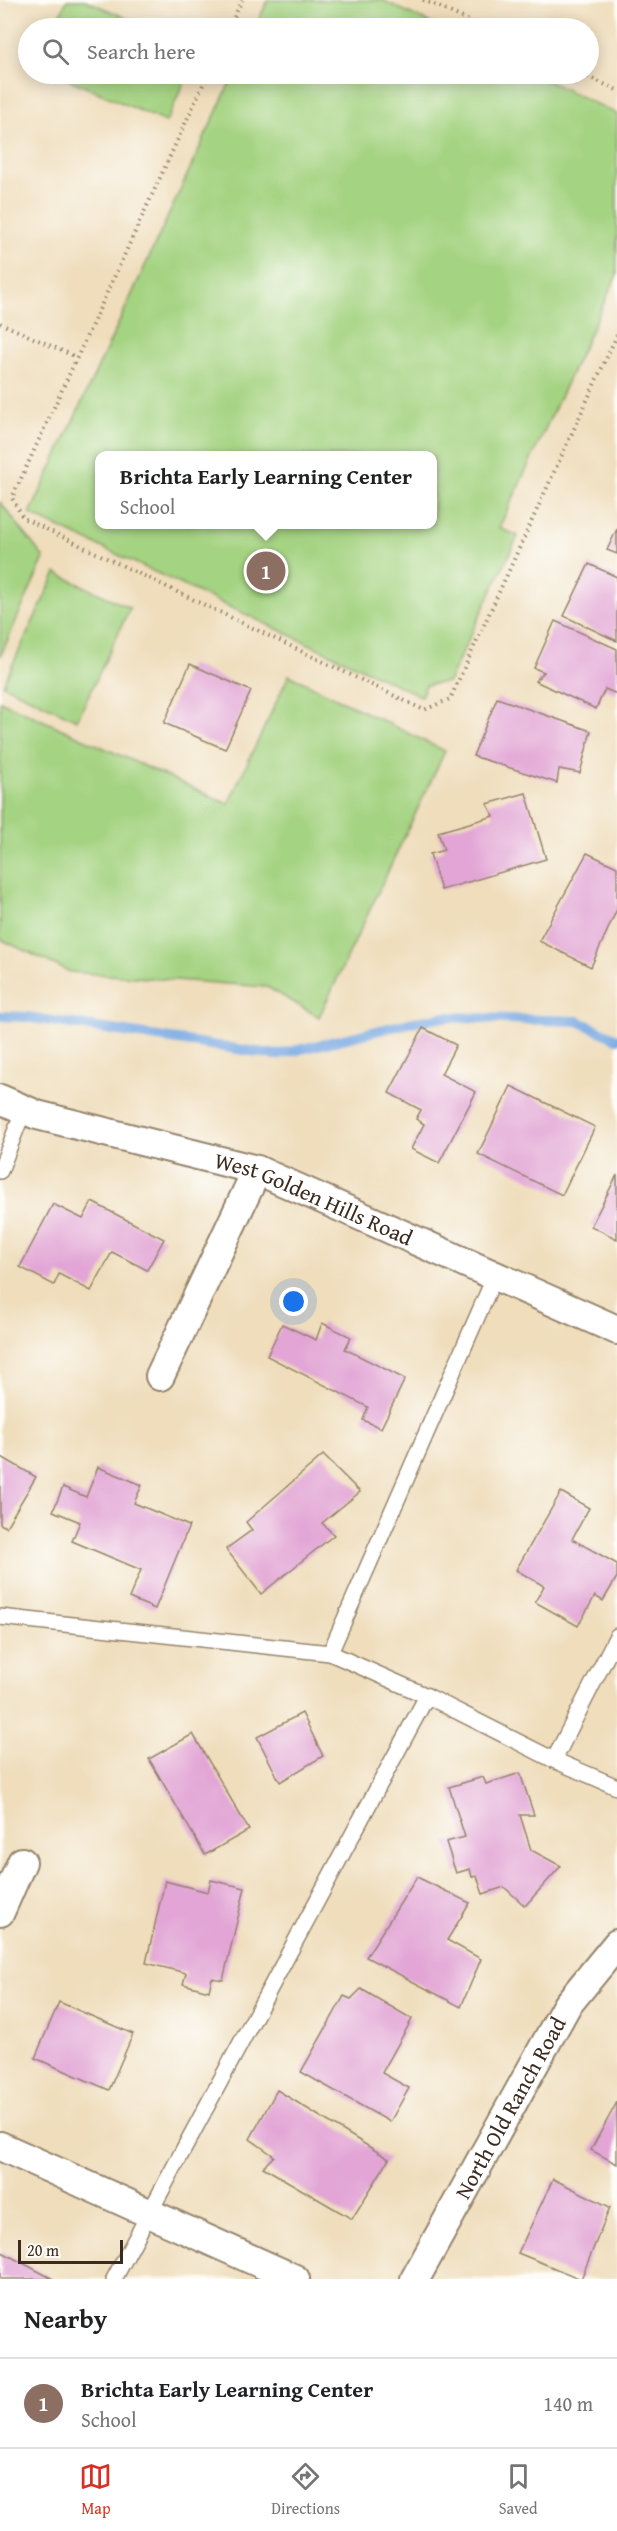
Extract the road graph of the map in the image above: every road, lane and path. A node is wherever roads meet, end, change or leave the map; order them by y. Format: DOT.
graph roads {
  1 [pos="242,0"];
  2 [pos="423,0"];
  3 [pos="234,18"];
  4 [pos="463,18"];
  5 [pos="599,82"];
  6 [pos="203,84"];
  7 [pos="617,90"];
  8 [pos="0,323"];
  9 [pos="617,335"];
  10 [pos="76,357"];
  11 [pos="12,1104"];
  12 [pos="257,1170"];
  13 [pos="0,1171"];
  14 [pos="495,1276"];
  15 [pos="617,1330"];
  16 [pos="160,1376"];
  17 [pos="0,1617"];
  18 [pos="617,1636"];
  19 [pos="330,1653"];
  20 [pos="427,1696"];
  21 [pos="554,1760"];
  22 [pos="617,1787"];
  23 [pos="22,1862"];
  24 [pos="0,1912"];
  25 [pos="617,1944"];
  26 [pos="0,2146"];
  27 [pos="151,2214"];
  28 [pos="114,2279"];
  29 [pos="295,2279"];
  30 [pos="415,2279"];
  1 -- 3 [label="path"];
  2 -- 4 [label="path"];
  5 -- 7 [label="path"];
  6 -- 10 [label="path"];
  8 -- 10 [label="path"];
  9 -- 10 [label="path"];
  11 -- 12 [label="street, West Golden Hills Road"];
  11 -- 13 [label="lane"];
  12 -- 14 [label="street, West Golden Hills Road"];
  12 -- 16 [label="street"];
  14 -- 15 [label="street, West Golden Hills Road"];
  14 -- 19 [label="lane"];
  17 -- 19 [label="lane"];
  18 -- 21 [label="lane"];
  19 -- 20 [label="lane"];
  20 -- 21 [label="lane"];
  20 -- 27 [label="lane"];
  21 -- 22 [label="lane"];
  23 -- 24 [label="street"];
  25 -- 30 [label="street, North Old Ranch Road"];
  26 -- 27 [label="street"];
  27 -- 28 [label="lane"];
  27 -- 29 [label="street"];
}
